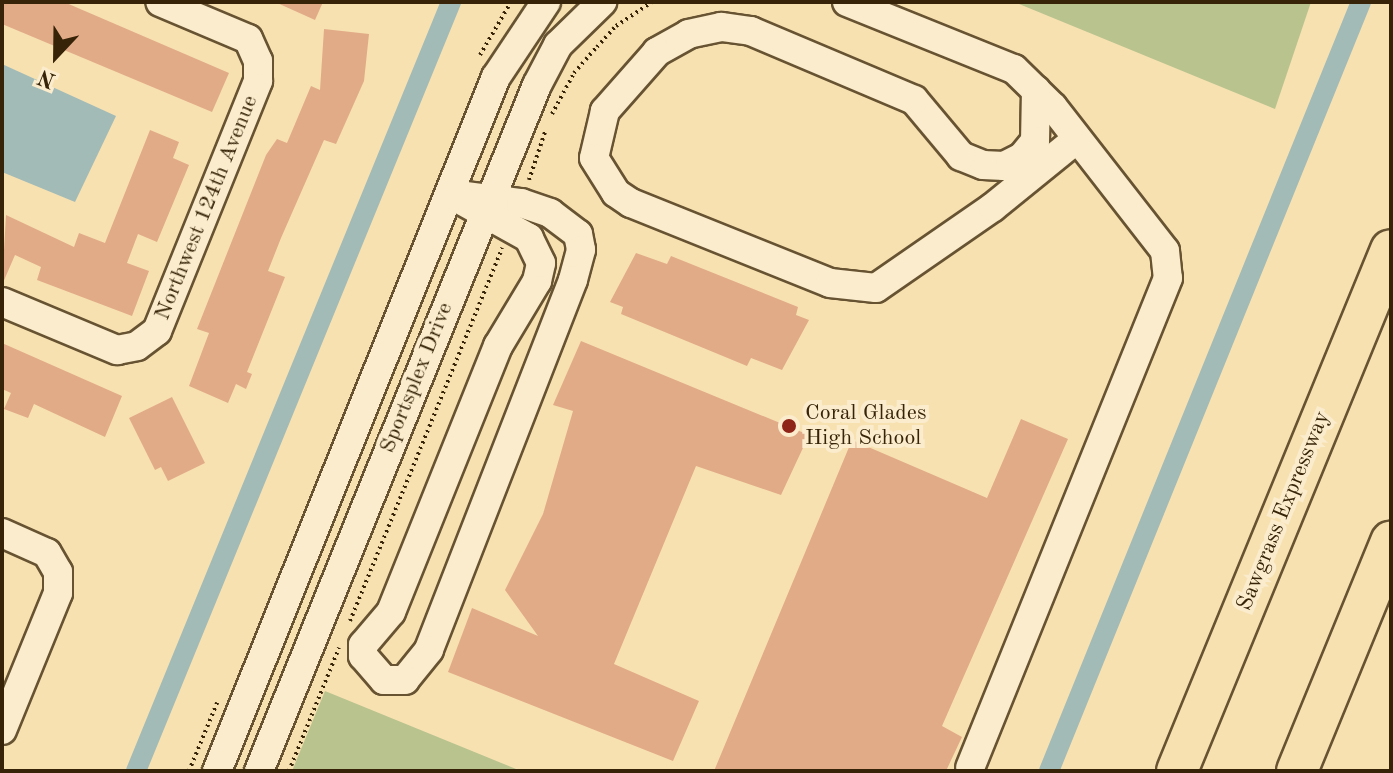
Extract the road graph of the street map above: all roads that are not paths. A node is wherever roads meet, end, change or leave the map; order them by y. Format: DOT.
graph roads {
  1 [pos="160,2"];
  2 [pos="546,2"];
  3 [pos="602,2"];
  4 [pos="847,2"];
  5 [pos="1036,90"];
  6 [pos="1077,139"];
  7 [pos="970,159"];
  8 [pos="450,194"];
  9 [pos="486,206"];
  10 [pos="978,218"];
  11 [pos="1391,250"];
  12 [pos="2,302"];
  13 [pos="2,533"];
  14 [pos="1391,542"];
  15 [pos="2,730"];
  16 [pos="970,768"];
  17 [pos="217,771"];
  18 [pos="259,771"];
  19 [pos="1177,771"];
  20 [pos="1297,771"];
  1 -- 12 [label="street, Northwest 124th Avenue"];
  2 -- 8 [label="street, Sportsplex Drive"];
  3 -- 9 [label="street, Sportsplex Drive"];
  4 -- 5 [label="street"];
  5 -- 6 [label="street"];
  5 -- 7 [label="street"];
  6 -- 10 [label="street"];
  6 -- 16 [label="street"];
  7 -- 10 [label="street"];
  7 -- 10 [label="street"];
  8 -- 9 [label="street"];
  8 -- 17 [label="street, Sportsplex Drive"];
  9 -- 9 [label="street"];
  9 -- 18 [label="street, Sportsplex Drive"];
  11 -- 19 [label="highway, Sawgrass Expressway"];
  13 -- 15 [label="street"];
  14 -- 20 [label="highway"];
}
